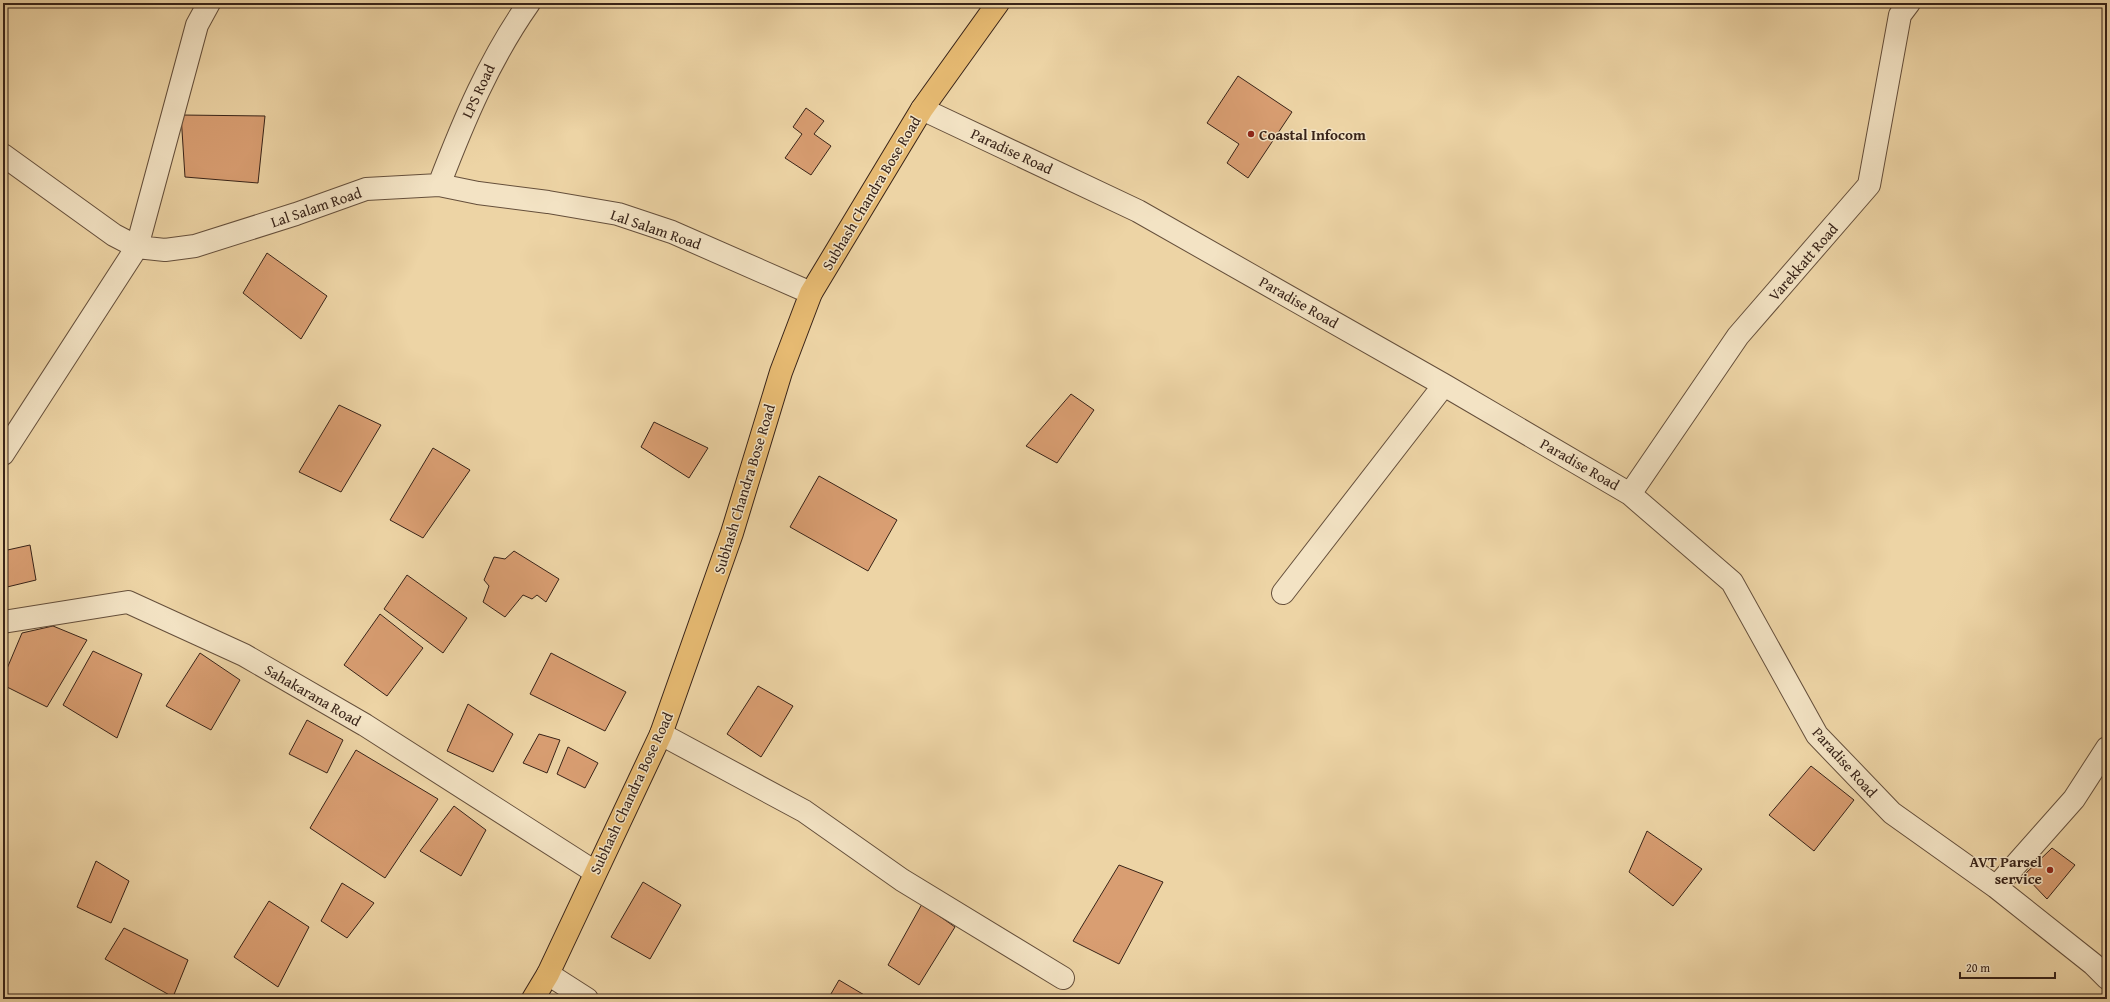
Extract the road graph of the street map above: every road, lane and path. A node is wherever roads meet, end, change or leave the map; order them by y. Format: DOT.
graph roads {
  1 [pos="208,3"];
  2 [pos="529,3"];
  3 [pos="998,3"];
  4 [pos="1900,7"];
  5 [pos="922,108"];
  6 [pos="3,155"];
  7 [pos="439,185"];
  8 [pos="137,247"];
  9 [pos="811,293"];
  10 [pos="1444,385"];
  11 [pos="3,454"];
  12 [pos="1630,494"];
  13 [pos="1283,593"];
  14 [pos="3,622"];
  15 [pos="661,734"];
  16 [pos="2107,748"];
  17 [pos="595,872"];
  18 [pos="1996,887"];
  19 [pos="548,974"];
  20 [pos="1063,978"];
  21 [pos="2107,978"];
  22 [pos="533,999"];
  23 [pos="587,999"];
  1 -- 8 [label="street"];
  2 -- 7 [label="street, LPS Road"];
  3 -- 5 [label="main road, Subhash Chandra Bose Road"];
  4 -- 12 [label="street, Varekkatt Road"];
  5 -- 9 [label="main road, Subhash Chandra Bose Road"];
  5 -- 10 [label="street, Paradise Road"];
  6 -- 8 [label="street, Lal Salam Road"];
  7 -- 8 [label="street, Lal Salam Road"];
  7 -- 9 [label="street, Lal Salam Road"];
  8 -- 11 [label="street"];
  9 -- 15 [label="main road, Subhash Chandra Bose Road"];
  10 -- 12 [label="street, Paradise Road"];
  10 -- 13 [label="street"];
  12 -- 18 [label="street, Paradise Road"];
  14 -- 17 [label="street, Sahakarana Road"];
  15 -- 17 [label="main road, Subhash Chandra Bose Road"];
  15 -- 20 [label="street"];
  16 -- 18 [label="street"];
  17 -- 19 [label="main road, Subhash Chandra Bose Road"];
  18 -- 21 [label="street, Paradise Road"];
  19 -- 22 [label="main road, Subhash Chandra Bose Road"];
  19 -- 23 [label="street"];
}
